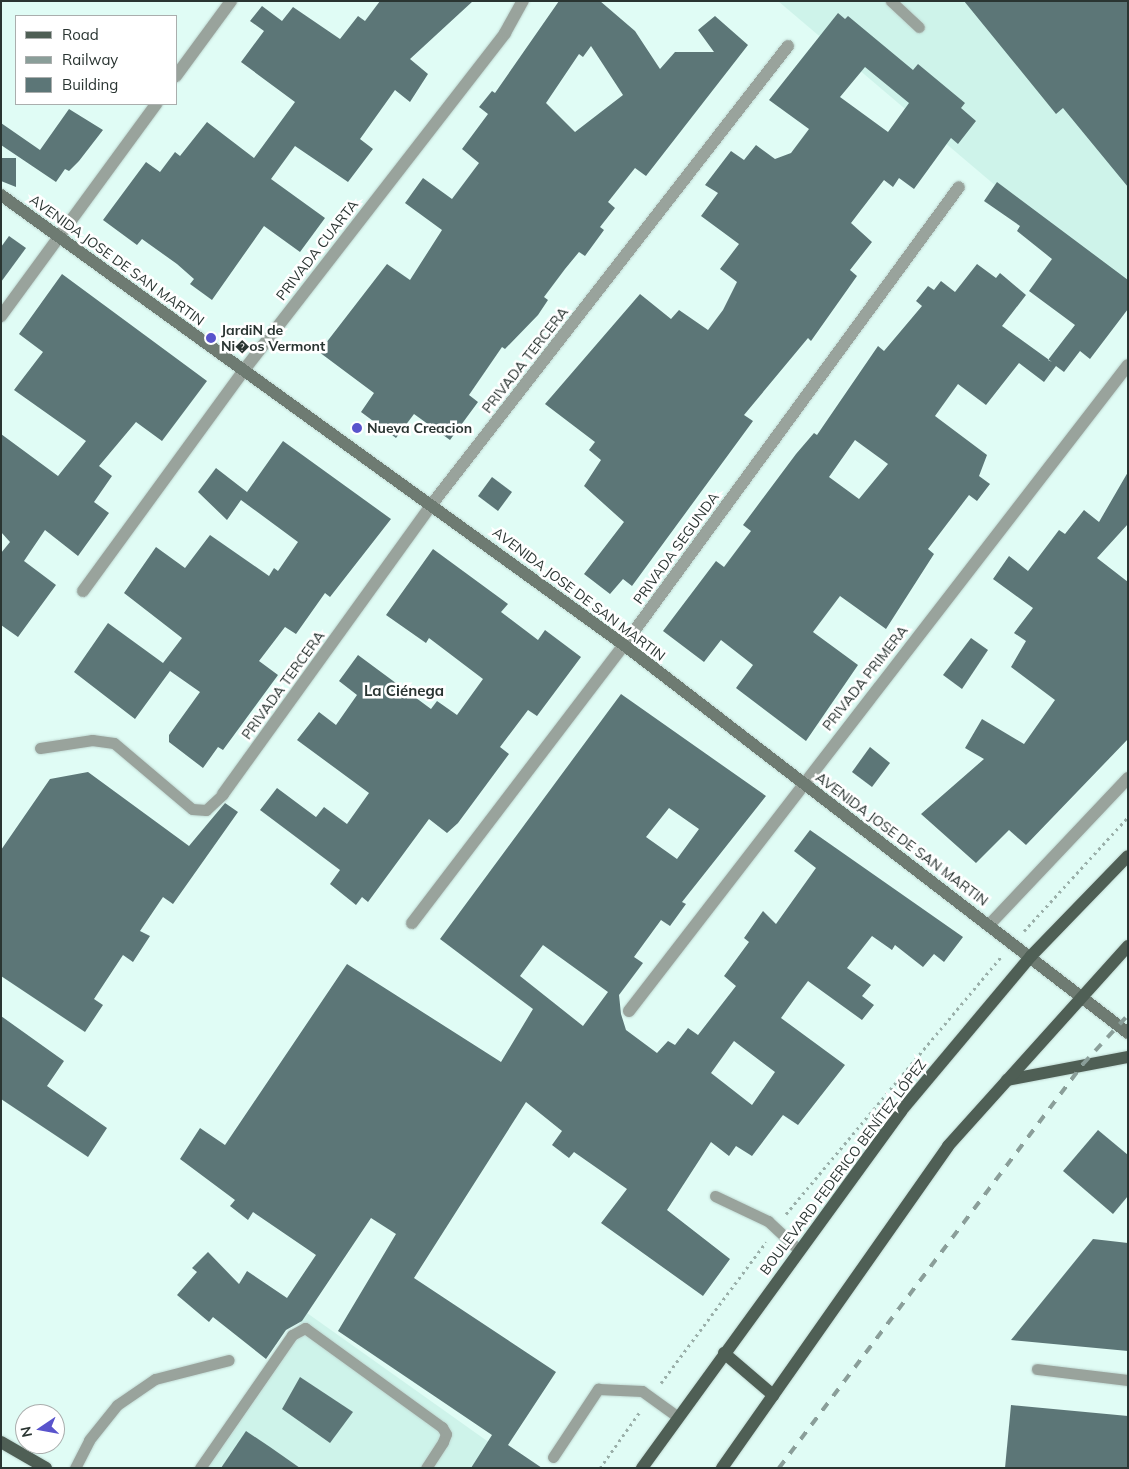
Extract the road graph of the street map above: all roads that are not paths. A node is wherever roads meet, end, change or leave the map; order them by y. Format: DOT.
graph roads {
  1 [pos="231,1"];
  2 [pos="523,1"];
  3 [pos="891,1"];
  4 [pos="919,27"];
  5 [pos="788,46"];
  6 [pos="178,73"];
  7 [pos="155,105"];
  8 [pos="958,187"];
  9 [pos="1,195"];
  10 [pos="58,236"];
  11 [pos="1,316"];
  12 [pos="1128,365"];
  13 [pos="244,370"];
  14 [pos="432,504"];
  15 [pos="83,591"];
  16 [pos="624,644"];
  17 [pos="40,748"];
  18 [pos="1128,778"];
  19 [pos="803,782"];
  20 [pos="223,794"];
  21 [pos="1128,856"];
  22 [pos="412,923"];
  23 [pos="990,924"];
  24 [pos="1128,946"];
  25 [pos="1031,956"];
  26 [pos="1080,996"];
  27 [pos="629,1011"];
  28 [pos="1128,1033"];
  29 [pos="1128,1057"];
  30 [pos="1007,1080"];
  31 [pos="715,1196"];
  32 [pos="799,1250"];
  33 [pos="724,1353"];
  34 [pos="229,1360"];
  35 [pos="1037,1369"];
  36 [pos="1128,1380"];
  37 [pos="773,1395"];
  38 [pos="678,1417"];
  39 [pos="1,1442"];
  40 [pos="553,1457"];
  41 [pos="46,1468"];
  42 [pos="75,1468"];
  43 [pos="200,1468"];
  44 [pos="426,1468"];
  45 [pos="642,1468"];
  46 [pos="722,1468"];
  1 -- 6 [label="street"];
  2 -- 13 [label="street, PRIVADA CUARTA"];
  3 -- 4 [label="lane"];
  5 -- 14 [label="street, PRIVADA TERCERA"];
  7 -- 10 [label="street"];
  8 -- 16 [label="street, PRIVADA SEGUNDA"];
  9 -- 10 [label="main road, AVENIDA JOSE DE SAN MARTIN"];
  10 -- 11 [label="street"];
  10 -- 13 [label="main road, AVENIDA JOSE DE SAN MARTIN"];
  12 -- 19 [label="street, PRIVADA PRIMERA"];
  13 -- 14 [label="main road, AVENIDA JOSE DE SAN MARTIN"];
  13 -- 15 [label="street, PRIVADA CUARTA"];
  14 -- 16 [label="main road, AVENIDA JOSE DE SAN MARTIN"];
  14 -- 20 [label="street, PRIVADA TERCERA"];
  16 -- 19 [label="main road, AVENIDA JOSE DE SAN MARTIN"];
  16 -- 22 [label="street, PRIVADA SEGUNDA"];
  17 -- 20 [label="lane"];
  18 -- 23 [label="street"];
  19 -- 23 [label="main road, AVENIDA JOSE DE SAN MARTIN"];
  19 -- 27 [label="street, PRIVADA PRIMERA"];
  21 -- 25 [label="main road, BOULEVARD FEDERICO BENÍTEZ LÓPEZ"];
  23 -- 25 [label="main road, AVENIDA JOSE DE SAN MARTIN"];
  24 -- 26 [label="main road"];
  25 -- 26 [label="main road, AVENIDA JOSE DE SAN MARTIN"];
  25 -- 32 [label="main road, BOULEVARD FEDERICO BENÍTEZ LÓPEZ"];
  26 -- 28 [label="main road, AVENIDA JOSE DE SAN MARTIN"];
  26 -- 30 [label="main road"];
  29 -- 30 [label="main road"];
  30 -- 37 [label="main road"];
  31 -- 32 [label="lane"];
  32 -- 33 [label="main road, BOULEVARD FEDERICO BENÍTEZ LÓPEZ"];
  33 -- 37 [label="main road"];
  33 -- 38 [label="main road, BOULEVARD FEDERICO BENÍTEZ LÓPEZ"];
  34 -- 42 [label="lane"];
  35 -- 36 [label="lane"];
  37 -- 46 [label="main road"];
  38 -- 40 [label="lane"];
  38 -- 45 [label="main road, BOULEVARD FEDERICO BENÍTEZ LÓPEZ"];
  39 -- 41 [label="main road"];
  43 -- 44 [label="lane"];
}
